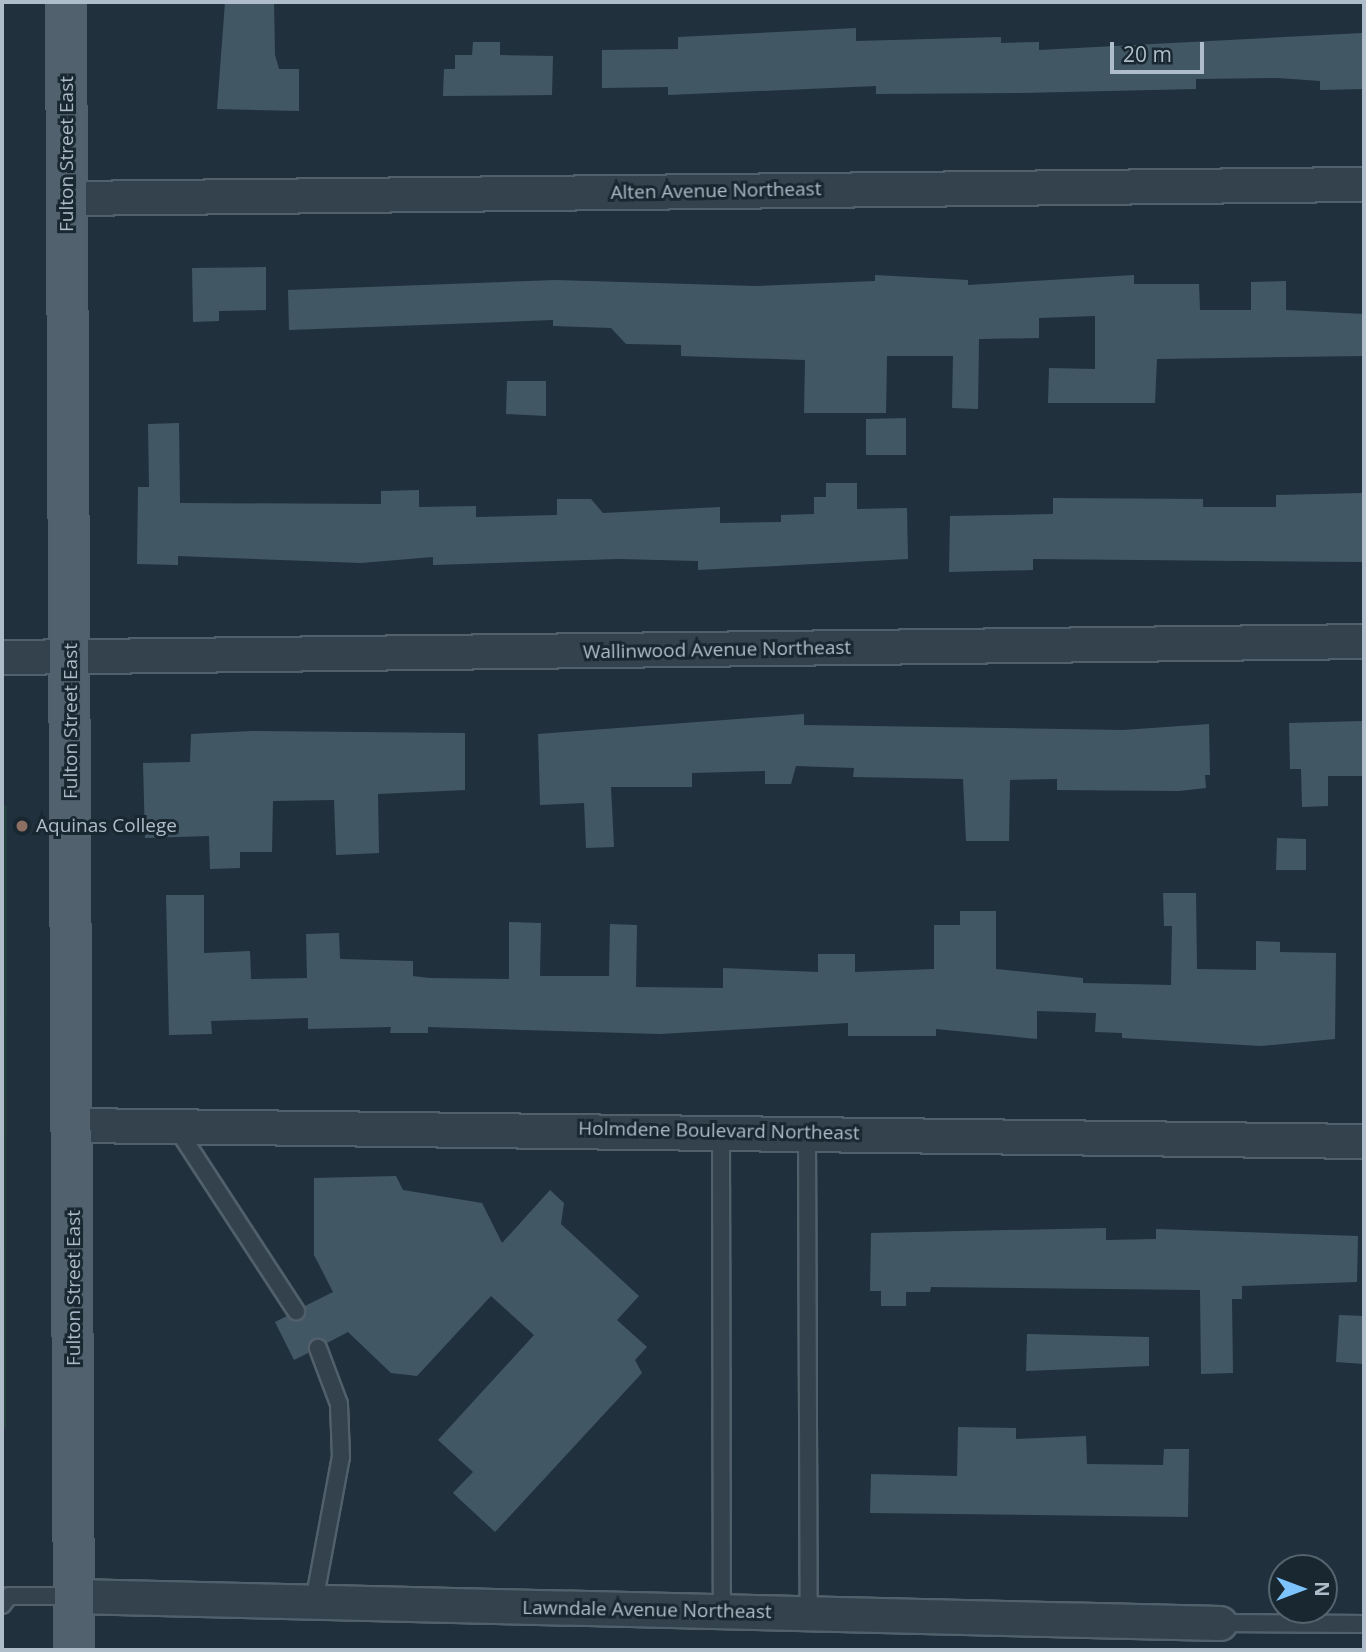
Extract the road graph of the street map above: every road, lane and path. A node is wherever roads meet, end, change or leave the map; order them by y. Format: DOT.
graph roads {
  1 [pos="66,2"];
  2 [pos="1364,184"];
  3 [pos="67,198"];
  4 [pos="1364,641"];
  5 [pos="2,657"];
  6 [pos="71,658"];
  7 [pos="74,1125"];
  8 [pos="174,1125"];
  9 [pos="721,1131"];
  10 [pos="807,1132"];
  11 [pos="1364,1141"];
  12 [pos="296,1311"];
  13 [pos="317,1348"];
  14 [pos="74,1596"];
  15 [pos="314,1602"];
  16 [pos="2,1605"];
  17 [pos="722,1611"];
  18 [pos="809,1614"];
  19 [pos="1220,1623"];
  20 [pos="1364,1624"];
  21 [pos="74,1650"];
  1 -- 3 [label="main road, Fulton Street East"];
  2 -- 3 [label="street, Alten Avenue Northeast"];
  3 -- 6 [label="main road, Fulton Street East"];
  4 -- 6 [label="street, Wallinwood Avenue Northeast"];
  5 -- 6 [label="street, Wallinwood Avenue Northeast"];
  6 -- 7 [label="main road, Fulton Street East"];
  7 -- 8 [label="street, Holmdene Boulevard Northeast"];
  7 -- 14 [label="main road, Fulton Street East"];
  8 -- 9 [label="street, Holmdene Boulevard Northeast"];
  8 -- 12 [label="lane"];
  9 -- 10 [label="street, Holmdene Boulevard Northeast"];
  9 -- 17 [label="lane"];
  10 -- 11 [label="street, Holmdene Boulevard Northeast"];
  10 -- 18 [label="lane"];
  13 -- 15 [label="lane"];
  14 -- 15 [label="street, Lawndale Avenue Northeast"];
  14 -- 16 [label="lane"];
  14 -- 21 [label="main road, Fulton Street East"];
  15 -- 17 [label="street, Lawndale Avenue Northeast"];
  17 -- 18 [label="street, Lawndale Avenue Northeast"];
  18 -- 19 [label="street, Lawndale Avenue Northeast"];
  19 -- 20 [label="lane"];
}
